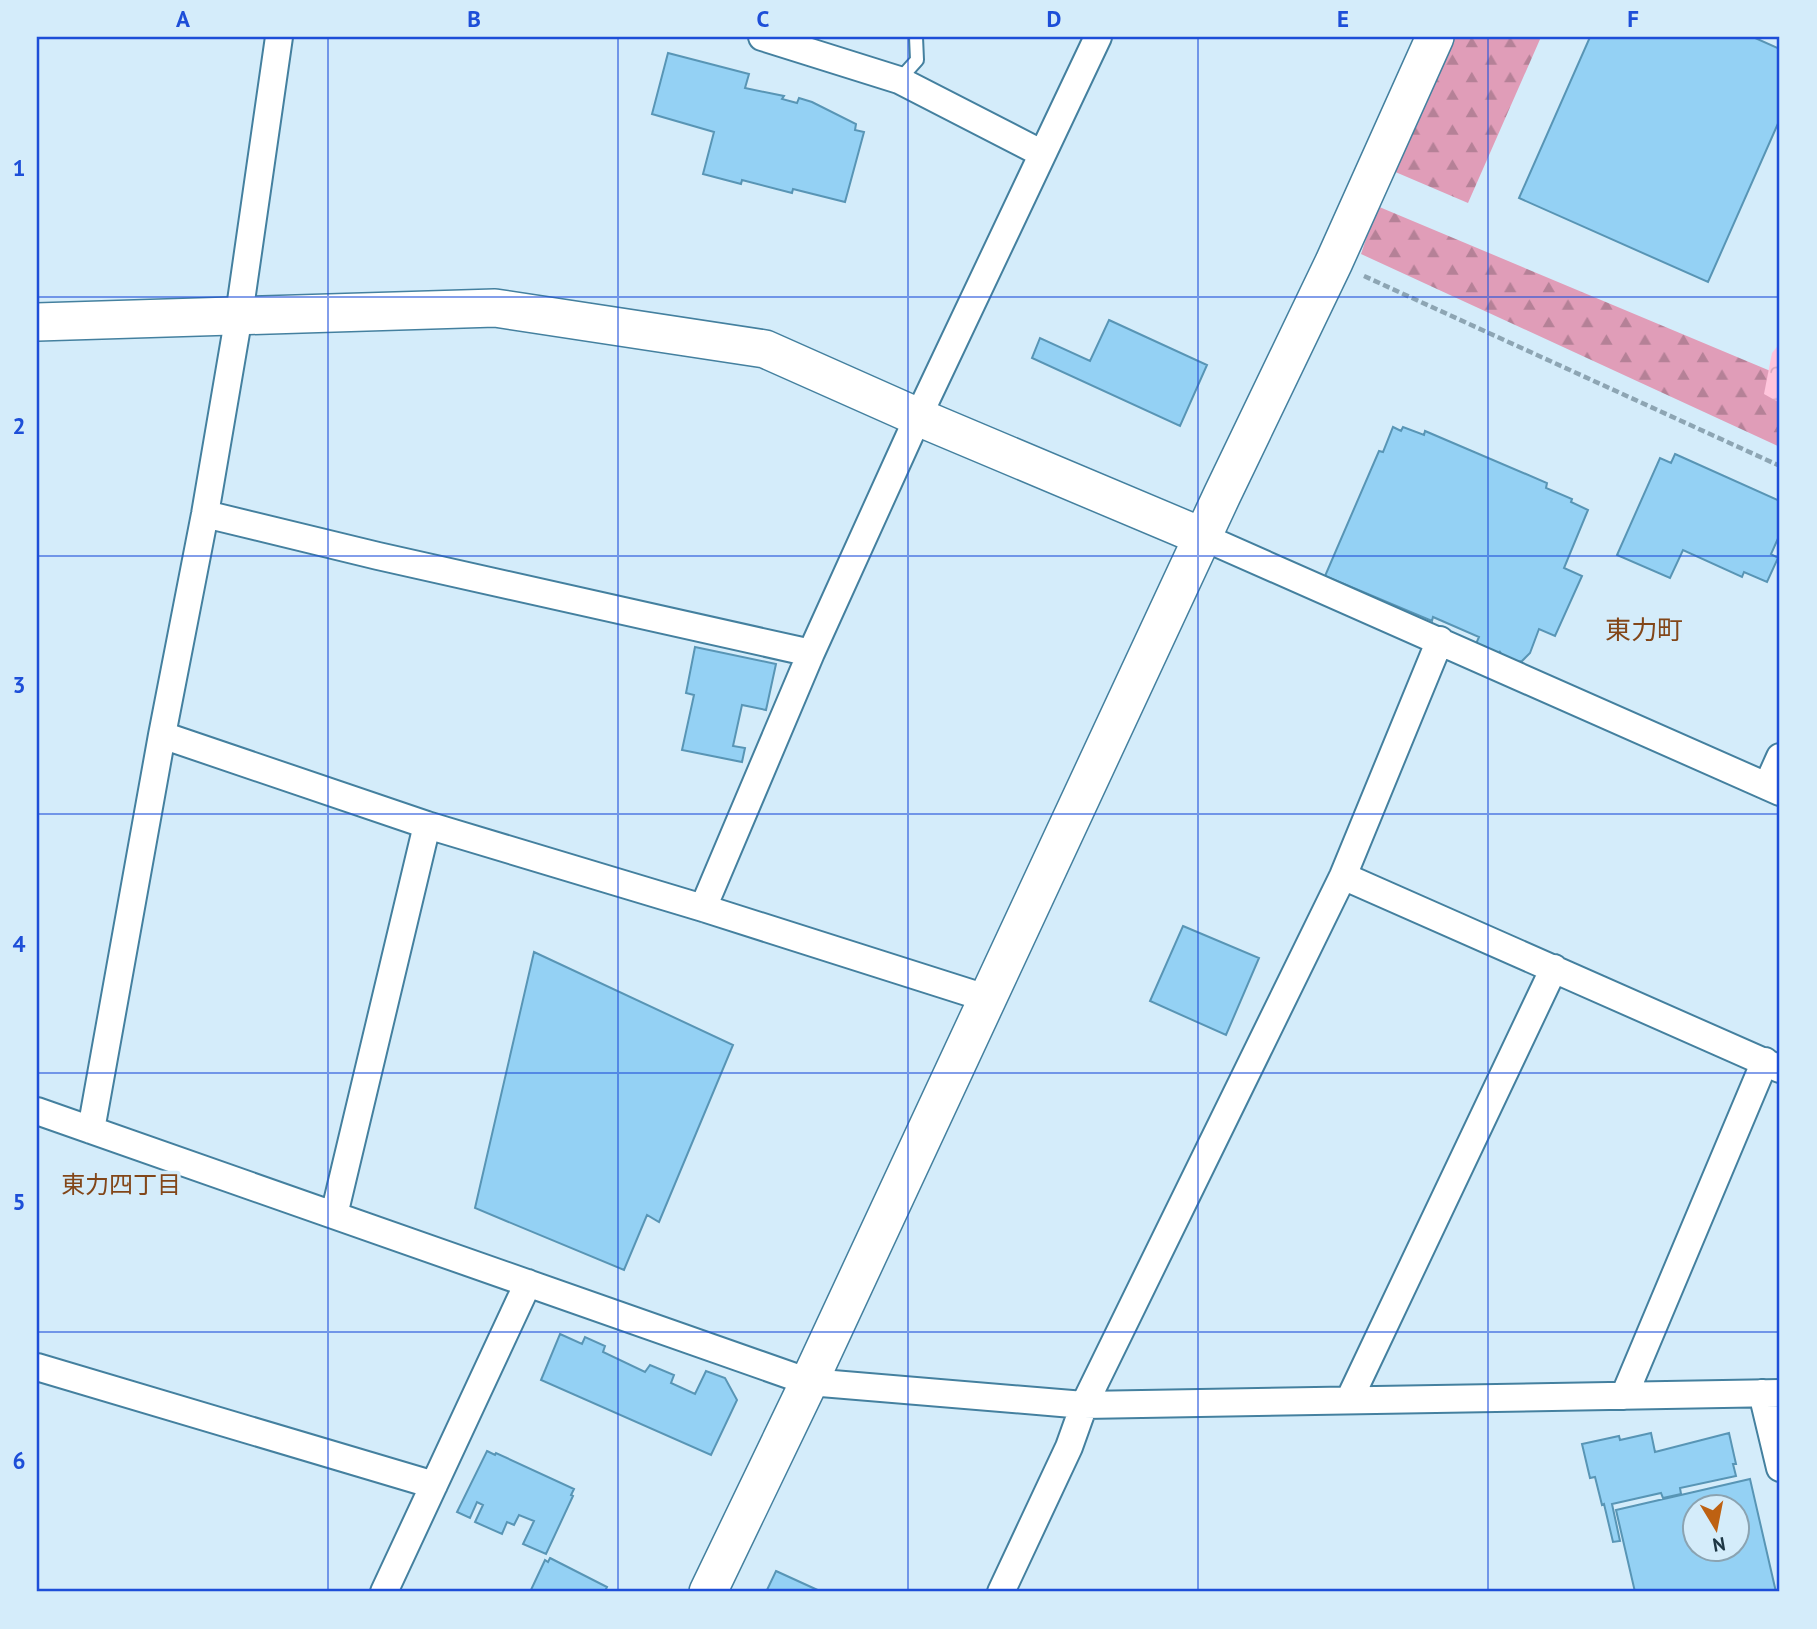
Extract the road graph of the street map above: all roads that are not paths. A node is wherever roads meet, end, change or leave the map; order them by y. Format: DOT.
graph roads {
  1 [pos="279,37"];
  2 [pos="762,37"];
  3 [pos="916,37"];
  4 [pos="1098,37"];
  5 [pos="1435,37"];
  6 [pos="899,80"];
  7 [pos="1041,153"];
  8 [pos="239,315"];
  9 [pos="37,322"];
  10 [pos="918,417"];
  11 [pos="205,514"];
  12 [pos="1203,537"];
  13 [pos="1440,640"];
  14 [pos="811,653"];
  15 [pos="162,735"];
  16 [pos="1780,757"];
  17 [pos="1774,789"];
  18 [pos="427,825"];
  19 [pos="1343,876"];
  20 [pos="703,908"];
  21 [pos="1554,968"];
  22 [pos="986,998"];
  23 [pos="1773,1065"];
  24 [pos="37,1111"];
  25 [pos="91,1130"];
  26 [pos="334,1215"];
  27 [pos="528,1283"];
  28 [pos="37,1367"];
  29 [pos="809,1381"];
  30 [pos="1771,1393"];
  31 [pos="1624,1396"];
  32 [pos="1349,1400"];
  33 [pos="1084,1405"];
  34 [pos="1780,1468"];
  35 [pos="434,1485"];
  36 [pos="384,1592"];
  37 [pos="708,1592"];
  38 [pos="1001,1592"];
  1 -- 8 [label="street"];
  2 -- 6 [label="street"];
  3 -- 6 [label="lane"];
  4 -- 7 [label="street"];
  5 -- 12 [label="street"];
  6 -- 7 [label="street"];
  7 -- 10 [label="street"];
  8 -- 9 [label="street"];
  8 -- 10 [label="street"];
  8 -- 11 [label="street"];
  10 -- 12 [label="street"];
  10 -- 14 [label="street"];
  11 -- 14 [label="street"];
  11 -- 15 [label="street"];
  12 -- 13 [label="street"];
  12 -- 22 [label="street"];
  13 -- 17 [label="street"];
  13 -- 19 [label="street"];
  14 -- 20 [label="street"];
  15 -- 18 [label="street"];
  15 -- 25 [label="street"];
  16 -- 17 [label="street"];
  18 -- 20 [label="street"];
  18 -- 26 [label="street"];
  19 -- 21 [label="street"];
  19 -- 33 [label="street"];
  20 -- 22 [label="street"];
  21 -- 23 [label="street"];
  21 -- 32 [label="street"];
  22 -- 29 [label="street"];
  23 -- 31 [label="street"];
  24 -- 25 [label="street"];
  25 -- 26 [label="street"];
  26 -- 27 [label="street"];
  27 -- 29 [label="street"];
  27 -- 35 [label="street"];
  28 -- 35 [label="street"];
  29 -- 33 [label="street"];
  29 -- 37 [label="street"];
  30 -- 31 [label="street"];
  30 -- 34 [label="street"];
  31 -- 32 [label="street"];
  32 -- 33 [label="street"];
  33 -- 38 [label="street"];
  35 -- 36 [label="street"];
}
